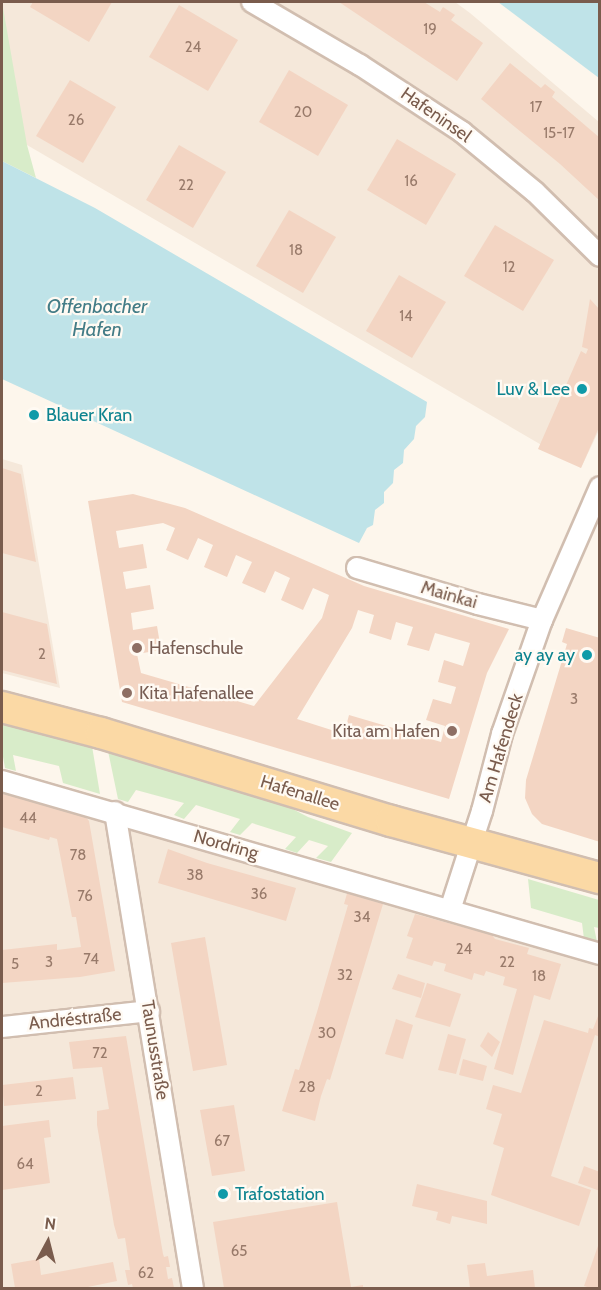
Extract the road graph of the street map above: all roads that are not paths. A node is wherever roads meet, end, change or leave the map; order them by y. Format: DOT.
graph roads {
  1 [pos="252,2"];
  2 [pos="600,256"];
  3 [pos="600,488"];
  4 [pos="357,568"];
  5 [pos="542,620"];
  6 [pos="2,707"];
  7 [pos="2,781"];
  8 [pos="115,812"];
  9 [pos="472,843"];
  10 [pos="600,878"];
  11 [pos="450,910"];
  12 [pos="600,954"];
  13 [pos="149,1011"];
  14 [pos="2,1027"];
  15 [pos="194,1288"];
  1 -- 2 [label="street, Hafeninsel"];
  3 -- 5 [label="street, Am Hafendeck"];
  4 -- 5 [label="street, Mainkai"];
  5 -- 9 [label="street, Am Hafendeck"];
  6 -- 9 [label="main road, Hafenallee"];
  7 -- 8 [label="street, Nordring"];
  8 -- 11 [label="street, Nordring"];
  8 -- 13 [label="street, Taunusstraße"];
  9 -- 10 [label="main road, Hafenallee"];
  9 -- 11 [label="street"];
  11 -- 12 [label="street, Nordring"];
  13 -- 14 [label="street, Andréstraße"];
  13 -- 15 [label="street, Taunusstraße"];
}
